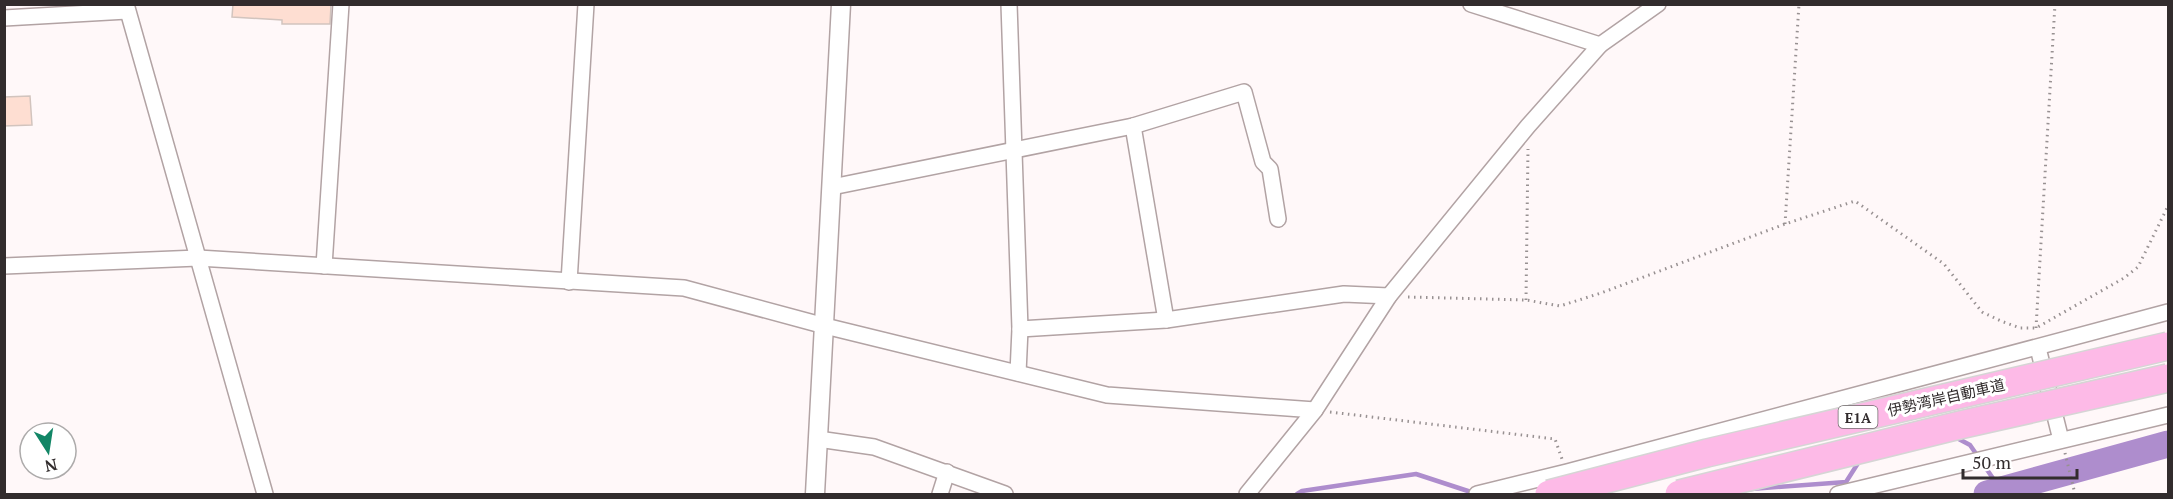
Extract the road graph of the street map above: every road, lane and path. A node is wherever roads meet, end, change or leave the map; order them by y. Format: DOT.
graph roads {
  1 [pos="341,4"];
  2 [pos="586,4"];
  3 [pos="841,4"];
  4 [pos="1009,4"];
  5 [pos="1471,4"];
  6 [pos="1658,4"];
  7 [pos="1799,4"];
  8 [pos="2055,4"];
  9 [pos="127,8"];
  10 [pos="4,18"];
  11 [pos="1600,45"];
  12 [pos="1133,126"];
  13 [pos="1528,126"];
  14 [pos="1015,151"];
  15 [pos="832,187"];
  16 [pos="2169,206"];
  17 [pos="1278,219"];
  18 [pos="1785,224"];
  19 [pos="198,258"];
  20 [pos="4,266"];
  21 [pos="324,267"];
  22 [pos="569,282"];
  23 [pos="1389,296"];
  24 [pos="1526,300"];
  25 [pos="2169,312"];
  26 [pos="1166,320"];
  27 [pos="825,326"];
  28 [pos="2036,328"];
  29 [pos="1020,329"];
  30 [pos="2169,346"];
  31 [pos="2038,348"];
  32 [pos="1018,373"];
  33 [pos="2169,378"];
  34 [pos="1315,410"];
  35 [pos="2169,415"];
  36 [pos="818,439"];
  37 [pos="2061,440"];
  38 [pos="2067,463"];
  39 [pos="947,472"];
  40 [pos="1567,472"];
  41 [pos="1882,489"];
  42 [pos="2074,494"];
  43 [pos="265,495"];
  44 [pos="815,495"];
  45 [pos="940,495"];
  46 [pos="1005,495"];
  47 [pos="1247,495"];
  48 [pos="1477,495"];
  49 [pos="1549,495"];
  50 [pos="1679,495"];
  51 [pos="1838,495"];
  1 -- 21 [label="street"];
  2 -- 22 [label="street"];
  3 -- 15 [label="street"];
  4 -- 14 [label="street"];
  5 -- 11 [label="street"];
  6 -- 11 [label="street"];
  7 -- 18 [label="path"];
  8 -- 28 [label="path"];
  9 -- 10 [label="street"];
  9 -- 19 [label="street"];
  11 -- 13 [label="street"];
  12 -- 14 [label="street"];
  12 -- 17 [label="street"];
  12 -- 26 [label="street"];
  13 -- 23 [label="street"];
  13 -- 24 [label="path"];
  14 -- 15 [label="street"];
  14 -- 29 [label="street"];
  15 -- 27 [label="street"];
  16 -- 28 [label="path"];
  18 -- 24 [label="path"];
  18 -- 28 [label="path"];
  19 -- 20 [label="street"];
  19 -- 21 [label="street"];
  19 -- 43 [label="street"];
  21 -- 22 [label="street"];
  22 -- 27 [label="street"];
  23 -- 24 [label="path"];
  23 -- 26 [label="street"];
  23 -- 34 [label="street"];
  25 -- 31 [label="street"];
  26 -- 29 [label="street"];
  27 -- 32 [label="street"];
  27 -- 36 [label="street"];
  28 -- 31 [label="path"];
  29 -- 32 [label="street"];
  30 -- 49 [label="highway, 伊勢湾岸自動車道 / E1A, bridge"];
  31 -- 37 [label="street"];
  31 -- 40 [label="street"];
  32 -- 34 [label="street"];
  33 -- 50 [label="highway, 伊勢湾岸自動車道 / E1A, bridge"];
  34 -- 40 [label="path"];
  34 -- 47 [label="street"];
  35 -- 37 [label="street"];
  36 -- 39 [label="street"];
  36 -- 44 [label="street"];
  37 -- 41 [label="street"];
  38 -- 42 [label="path"];
  39 -- 45 [label="street"];
  39 -- 46 [label="street"];
  40 -- 48 [label="street"];
  41 -- 51 [label="street"];
}
